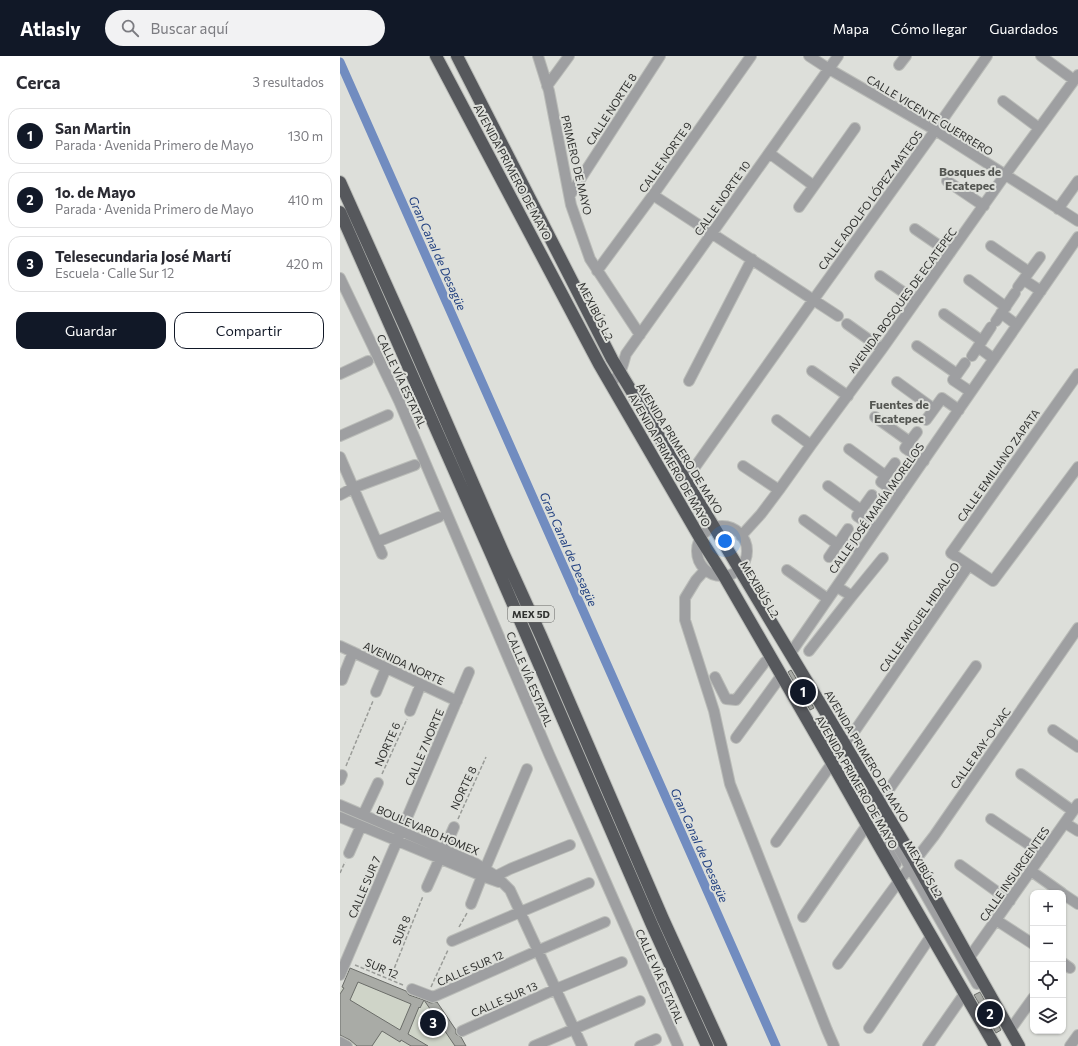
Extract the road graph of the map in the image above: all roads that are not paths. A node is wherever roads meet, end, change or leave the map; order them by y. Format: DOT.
graph roads {
  1 [pos="436,56"];
  2 [pos="440,56"];
  3 [pos="450,56"];
  4 [pos="457,56"];
  5 [pos="538,56"];
  6 [pos="569,56"];
  7 [pos="660,56"];
  8 [pos="751,56"];
  9 [pos="809,56"];
  10 [pos="838,56"];
  11 [pos="906,56"];
  12 [pos="987,56"];
  13 [pos="1041,56"];
  14 [pos="899,66"];
  15 [pos="828,69"];
  16 [pos="1076,77"];
  17 [pos="547,86"];
  18 [pos="1003,101"];
  19 [pos="855,128"];
  20 [pos="1039,128"];
  21 [pos="935,130"];
  22 [pos="769,153"];
  23 [pos="1005,175"];
  24 [pos="947,181"];
  25 [pos="1078,181"];
  26 [pos="340,182"];
  27 [pos="814,186"];
  28 [pos="653,195"];
  29 [pos="570,196"];
  30 [pos="984,206"];
  31 [pos="799,207"];
  32 [pos="1058,209"];
  33 [pos="340,212"];
  34 [pos="1078,221"];
  35 [pos="915,229"];
  36 [pos="712,233"];
  37 [pos="1078,237"];
  38 [pos="991,246"];
  39 [pos="950,254"];
  40 [pos="1040,257"];
  41 [pos="752,259"];
  42 [pos="597,271"];
  43 [pos="880,276"];
  44 [pos="340,278"];
  45 [pos="969,280"];
  46 [pos="1022,283"];
  47 [pos="1041,291"];
  48 [pos="814,299"];
  49 [pos="916,301"];
  50 [pos="944,314"];
  51 [pos="838,316"];
  52 [pos="998,317"];
  53 [pos="847,324"];
  54 [pos="1017,325"];
  55 [pos="640,335"];
  56 [pos="917,346"];
  57 [pos="882,349"];
  58 [pos="974,352"];
  59 [pos="626,354"];
  60 [pos="994,359"];
  61 [pos="368,361"];
  62 [pos="606,362"];
  63 [pos="812,371"];
  64 [pos="340,374"];
  65 [pos="957,374"];
  66 [pos="1078,374"];
  67 [pos="615,378"];
  68 [pos="688,381"];
  69 [pos="897,382"];
  70 [pos="971,392"];
  71 [pos="848,396"];
  72 [pos="934,409"];
  73 [pos="959,410"];
  74 [pos="388,415"];
  75 [pos="875,417"];
  76 [pos="778,420"];
  77 [pos="926,420"];
  78 [pos="917,432"];
  79 [pos="340,436"];
  80 [pos="910,442"];
  81 [pos="811,445"];
  82 [pos="849,449"];
  83 [pos="340,457"];
  84 [pos="924,461"];
  85 [pos="895,462"];
  86 [pos="415,465"];
  87 [pos="743,466"];
  88 [pos="1078,467"];
  89 [pos="886,476"];
  90 [pos="685,481"];
  91 [pos="828,486"];
  92 [pos="354,488"];
  93 [pos="779,490"];
  94 [pos="340,495"];
  95 [pos="872,495"];
  96 [pos="900,495"];
  97 [pos="860,510"];
  98 [pos="440,517"];
  99 [pos="804,520"];
  100 [pos="876,529"];
  101 [pos="707,532"];
  102 [pos="741,536"];
  103 [pos="842,537"];
  104 [pos="377,542"];
  105 [pos="861,551"];
  106 [pos="382,554"];
  107 [pos="829,557"];
  108 [pos="883,558"];
  109 [pos="969,565"];
  110 [pos="705,570"];
  111 [pos="787,570"];
  112 [pos="731,573"];
  113 [pos="837,587"];
  114 [pos="852,596"];
  115 [pos="828,599"];
  116 [pos="1078,628"];
  117 [pos="340,646"];
  118 [pos="809,651"];
  119 [pos="353,652"];
  120 [pos="790,654"];
  121 [pos="771,658"];
  122 [pos="976,666"];
  123 [pos="386,668"];
  124 [pos="469,672"];
  125 [pos="781,676"];
  126 [pos="715,677"];
  127 [pos="342,680"];
  128 [pos="421,684"];
  129 [pos="376,692"];
  130 [pos="457,701"];
  131 [pos="410,711"];
  132 [pos="1053,730"];
  133 [pos="736,738"];
  134 [pos="844,747"];
  135 [pos="1078,747"];
  136 [pos="834,760"];
  137 [pos="527,769"];
  138 [pos="1021,774"];
  139 [pos="378,783"];
  140 [pos="880,802"];
  141 [pos="340,805"];
  142 [pos="1076,808"];
  143 [pos="364,815"];
  144 [pos="340,817"];
  145 [pos="991,819"];
  146 [pos="1065,823"];
  147 [pos="360,826"];
  148 [pos="454,826"];
  149 [pos="867,826"];
  150 [pos="401,831"];
  151 [pos="1078,831"];
  152 [pos="397,841"];
  153 [pos="776,842"];
  154 [pos="570,846"];
  155 [pos="349,853"];
  156 [pos="442,854"];
  157 [pos="1043,854"];
  158 [pos="912,864"];
  159 [pos="960,865"];
  160 [pos="1031,871"];
  161 [pos="483,872"];
  162 [pos="901,878"];
  163 [pos="498,880"];
  164 [pos="589,883"];
  165 [pos="427,887"];
  166 [pos="1058,890"];
  167 [pos="1066,896"];
  168 [pos="1010,901"];
  169 [pos="471,904"];
  170 [pos="1078,904"];
  171 [pos="520,912"];
  172 [pos="803,917"];
  173 [pos="996,920"];
  174 [pos="605,922"];
  175 [pos="932,936"];
  176 [pos="452,941"];
  177 [pos="1030,942"];
  178 [pos="537,951"];
  179 [pos="968,958"];
  180 [pos="622,962"];
  181 [pos="838,964"];
  182 [pos="340,975"];
  183 [pos="412,989"];
  184 [pos="556,989"];
  185 [pos="965,993"];
  186 [pos="640,1001"];
  187 [pos="1030,1002"];
  188 [pos="868,1028"];
  189 [pos="574,1029"];
  190 [pos="462,1030"];
  191 [pos="1010,1030"];
  192 [pos="1078,1034"];
  193 [pos="656,1039"];
  194 [pos="340,1042"];
  195 [pos="347,1046"];
  196 [pos="534,1046"];
  197 [pos="582,1046"];
  198 [pos="640,1046"];
  199 [pos="678,1046"];
  200 [pos="707,1046"];
  201 [pos="721,1046"];
  202 [pos="834,1046"];
  203 [pos="928,1046"];
  204 [pos="995,1046"];
  205 [pos="1001,1046"];
  206 [pos="1013,1046"];
  207 [pos="1019,1046"];
  208 [pos="1070,1046"];
  1 -- 62 [label="highway, AVENIDA PRIMERO DE MAYO"];
  2 -- 62 [label="street, MEXIBÚS L2"];
  3 -- 62 [label="street, MEXIBÚS L2"];
  4 -- 62 [label="highway, AVENIDA PRIMERO DE MAYO"];
  5 -- 17 [label="street, PRIMERO DE MAYO"];
  6 -- 17 [label="street"];
  7 -- 29 [label="street, CALLE NORTE 8"];
  8 -- 28 [label="street, CALLE NORTE 9"];
  9 -- 15 [label="street, CALLE VICENTE GUERRERO"];
  10 -- 15 [label="street, CALLE NORTE 10"];
  11 -- 14 [label="street"];
  12 -- 21 [label="street, CALLE ADOLFO LÓPEZ MATEOS"];
  13 -- 16 [label="street"];
  15 -- 21 [label="street, CALLE VICENTE GUERRERO"];
  15 -- 22 [label="street, CALLE NORTE 10"];
  16 -- 20 [label="street, AVENIDA BOSQUES DE ECATEPEC"];
  17 -- 29 [label="street, PRIMERO DE MAYO"];
  18 -- 20 [label="street"];
  19 -- 27 [label="street"];
  20 -- 23 [label="street, AVENIDA BOSQUES DE ECATEPEC"];
  21 -- 23 [label="street, CALLE VICENTE GUERRERO"];
  21 -- 48 [label="street, CALLE ADOLFO LÓPEZ MATEOS"];
  22 -- 27 [label="street"];
  22 -- 36 [label="street, CALLE NORTE 10"];
  23 -- 30 [label="street, AVENIDA BOSQUES DE ECATEPEC"];
  23 -- 32 [label="street, CALLE VICENTE GUERRERO"];
  24 -- 30 [label="street"];
  25 -- 32 [label="street"];
  26 -- 201 [label="highway, MEX 5D"];
  27 -- 31 [label="street"];
  28 -- 36 [label="street"];
  28 -- 42 [label="street, CALLE NORTE 9"];
  29 -- 42 [label="street, PRIMERO DE MAYO"];
  30 -- 39 [label="street, AVENIDA BOSQUES DE ECATEPEC"];
  32 -- 34 [label="street, CALLE VICENTE GUERRERO"];
  33 -- 200 [label="highway, MEX 5D"];
  35 -- 39 [label="street"];
  36 -- 41 [label="street"];
  36 -- 55 [label="street, CALLE NORTE 10"];
  37 -- 47 [label="street, CALLE JOSÉ MARÍA MORELOS"];
  38 -- 46 [label="street"];
  39 -- 49 [label="street, AVENIDA BOSQUES DE ECATEPEC"];
  40 -- 46 [label="street"];
  41 -- 48 [label="street"];
  41 -- 68 [label="street"];
  42 -- 55 [label="street, PRIMERO DE MAYO"];
  43 -- 49 [label="street"];
  44 -- 199 [label="street, CALLE VÍA ESTATAL"];
  45 -- 52 [label="street"];
  46 -- 47 [label="street"];
  46 -- 52 [label="street"];
  47 -- 54 [label="street, CALLE JOSÉ MARÍA MORELOS"];
  48 -- 51 [label="street"];
  48 -- 90 [label="street, CALLE ADOLFO LÓPEZ MATEOS"];
  49 -- 57 [label="street, AVENIDA BOSQUES DE ECATEPEC"];
  50 -- 58 [label="street"];
  52 -- 54 [label="street"];
  52 -- 58 [label="street"];
  53 -- 57 [label="street"];
  54 -- 60 [label="street, CALLE JOSÉ MARÍA MORELOS"];
  55 -- 59 [label="street, CALLE NORTE 10"];
  56 -- 65 [label="street"];
  57 -- 71 [label="street, AVENIDA BOSQUES DE ECATEPEC"];
  58 -- 60 [label="street"];
  58 -- 65 [label="street"];
  59 -- 62 [label="street"];
  59 -- 67 [label="street, CALLE NORTE 10"];
  60 -- 70 [label="street, CALLE JOSÉ MARÍA MORELOS"];
  61 -- 64 [label="street"];
  62 -- 67 [label="highway, AVENIDA PRIMERO DE MAYO"];
  63 -- 71 [label="street"];
  65 -- 70 [label="street"];
  66 -- 109 [label="street, CALLE EMILIANO ZAPATA"];
  67 -- 90 [label="highway, AVENIDA PRIMERO DE MAYO"];
  67 -- 101 [label="highway, AVENIDA PRIMERO DE MAYO"];
  69 -- 72 [label="street"];
  70 -- 73 [label="street, CALLE JOSÉ MARÍA MORELOS"];
  71 -- 81 [label="street, AVENIDA BOSQUES DE ECATEPEC"];
  72 -- 73 [label="street"];
  72 -- 77 [label="street"];
  73 -- 84 [label="street, CALLE JOSÉ MARÍA MORELOS"];
  74 -- 79 [label="street"];
  75 -- 80 [label="street"];
  76 -- 81 [label="street"];
  78 -- 80 [label="street"];
  80 -- 84 [label="street"];
  81 -- 93 [label="street, AVENIDA BOSQUES DE ECATEPEC"];
  82 -- 89 [label="street"];
  83 -- 92 [label="street"];
  84 -- 96 [label="street, CALLE JOSÉ MARÍA MORELOS"];
  85 -- 89 [label="street"];
  86 -- 92 [label="street"];
  87 -- 93 [label="street"];
  88 -- 109 [label="street, CALLE MIGUEL HIDALGO"];
  89 -- 96 [label="street"];
  90 -- 101 [label="highway, AVENIDA PRIMERO DE MAYO"];
  91 -- 97 [label="street"];
  92 -- 94 [label="street"];
  92 -- 104 [label="street"];
  93 -- 102 [label="street, AVENIDA BOSQUES DE ECATEPEC"];
  95 -- 97 [label="street"];
  96 -- 100 [label="street, CALLE JOSÉ MARÍA MORELOS"];
  97 -- 100 [label="street"];
  98 -- 104 [label="street"];
  99 -- 103 [label="street"];
  100 -- 105 [label="street, CALLE JOSÉ MARÍA MORELOS"];
  101 -- 102 [label="street"];
  101 -- 110 [label="street"];
  101 -- 112 [label="highway, AVENIDA PRIMERO DE MAYO"];
  101 -- 112 [label="highway, AVENIDA PRIMERO DE MAYO"];
  102 -- 112 [label="street"];
  103 -- 105 [label="street"];
  103 -- 107 [label="street"];
  104 -- 106 [label="street"];
  105 -- 113 [label="street, CALLE JOSÉ MARÍA MORELOS"];
  108 -- 114 [label="street"];
  109 -- 134 [label="street, CALLE MIGUEL HIDALGO"];
  110 -- 112 [label="street"];
  110 -- 202 [label="street"];
  111 -- 115 [label="street"];
  112 -- 120 [label="highway, AVENIDA PRIMERO DE MAYO"];
  112 -- 121 [label="highway, AVENIDA PRIMERO DE MAYO"];
  112 -- 134 [label="street, MEXIBÚS L2"];
  112 -- 136 [label="street, MEXIBÚS L2"];
  113 -- 114 [label="street"];
  113 -- 115 [label="street, CALLE JOSÉ MARÍA MORELOS"];
  114 -- 118 [label="street"];
  115 -- 120 [label="street, CALLE JOSÉ MARÍA MORELOS"];
  116 -- 158 [label="street, CALLE RAY-O-VAC"];
  117 -- 119 [label="street, AVENIDA NORTE"];
  119 -- 123 [label="street, AVENIDA NORTE"];
  119 -- 127 [label="street"];
  120 -- 134 [label="highway, AVENIDA PRIMERO DE MAYO"];
  121 -- 125 [label="highway, AVENIDA PRIMERO DE MAYO"];
  121 -- 126 [label="street"];
  122 -- 140 [label="street"];
  123 -- 128 [label="street, AVENIDA NORTE"];
  123 -- 129 [label="street"];
  124 -- 130 [label="street, CALLE 7 NORTE"];
  125 -- 133 [label="street"];
  125 -- 136 [label="highway, AVENIDA PRIMERO DE MAYO"];
  128 -- 130 [label="street, AVENIDA NORTE"];
  128 -- 131 [label="street"];
  130 -- 150 [label="street, CALLE 7 NORTE"];
  132 -- 135 [label="street"];
  134 -- 136 [label="street, CALLE MIGUEL HIDALGO"];
  134 -- 140 [label="highway, AVENIDA PRIMERO DE MAYO"];
  134 -- 158 [label="street, MEXIBÚS L2"];
  136 -- 149 [label="highway, AVENIDA PRIMERO DE MAYO"];
  136 -- 153 [label="street, CALLE MIGUEL HIDALGO"];
  136 -- 162 [label="street, MEXIBÚS L2"];
  137 -- 161 [label="street"];
  138 -- 142 [label="street"];
  139 -- 143 [label="street"];
  140 -- 158 [label="highway, AVENIDA PRIMERO DE MAYO"];
  141 -- 143 [label="street, BOULEVARD HOMEX"];
  142 -- 146 [label="street, CALLE INSURGENTES"];
  143 -- 150 [label="street, BOULEVARD HOMEX"];
  144 -- 147 [label="street, BOULEVARD HOMEX"];
  145 -- 157 [label="street"];
  146 -- 151 [label="street"];
  146 -- 157 [label="street, CALLE INSURGENTES"];
  147 -- 152 [label="street, BOULEVARD HOMEX"];
  147 -- 155 [label="street"];
  148 -- 156 [label="street"];
  149 -- 162 [label="highway, AVENIDA PRIMERO DE MAYO"];
  149 -- 172 [label="street"];
  150 -- 152 [label="street, CALLE SUR 7"];
  150 -- 156 [label="street, BOULEVARD HOMEX"];
  152 -- 156 [label="street, BOULEVARD HOMEX"];
  152 -- 182 [label="street, CALLE SUR 7"];
  154 -- 163 [label="street"];
  156 -- 161 [label="street, BOULEVARD HOMEX"];
  156 -- 165 [label="street"];
  157 -- 160 [label="street, CALLE INSURGENTES"];
  158 -- 162 [label="street, CALLE RAY-O-VAC"];
  158 -- 179 [label="highway, AVENIDA PRIMERO DE MAYO"];
  158 -- 206 [label="street, MEXIBÚS L2"];
  159 -- 168 [label="street"];
  160 -- 166 [label="street"];
  160 -- 168 [label="street, CALLE INSURGENTES"];
  161 -- 163 [label="street, BOULEVARD HOMEX"];
  161 -- 169 [label="street"];
  162 -- 175 [label="highway, AVENIDA PRIMERO DE MAYO"];
  162 -- 181 [label="street, CALLE RAY-O-VAC"];
  162 -- 205 [label="street, MEXIBÚS L2"];
  163 -- 171 [label="street"];
  164 -- 171 [label="street"];
  167 -- 170 [label="street"];
  168 -- 173 [label="street, CALLE INSURGENTES"];
  171 -- 176 [label="street"];
  171 -- 178 [label="street"];
  173 -- 177 [label="street"];
  173 -- 179 [label="street, CALLE INSURGENTES"];
  174 -- 178 [label="street, CALLE SUR 12"];
  175 -- 185 [label="highway, AVENIDA PRIMERO DE MAYO"];
  175 -- 188 [label="street"];
  178 -- 183 [label="street, CALLE SUR 12"];
  178 -- 184 [label="street"];
  179 -- 191 [label="highway, AVENIDA PRIMERO DE MAYO"];
  180 -- 184 [label="street, CALLE SUR 13"];
  184 -- 189 [label="street"];
  184 -- 190 [label="street, CALLE SUR 13"];
  185 -- 203 [label="street"];
  185 -- 204 [label="highway, AVENIDA PRIMERO DE MAYO"];
  186 -- 189 [label="street"];
  187 -- 191 [label="street"];
  189 -- 196 [label="street"];
  189 -- 197 [label="street"];
  191 -- 207 [label="highway, AVENIDA PRIMERO DE MAYO"];
  192 -- 208 [label="street"];
  193 -- 198 [label="street"];
  194 -- 195 [label="street"];
}
